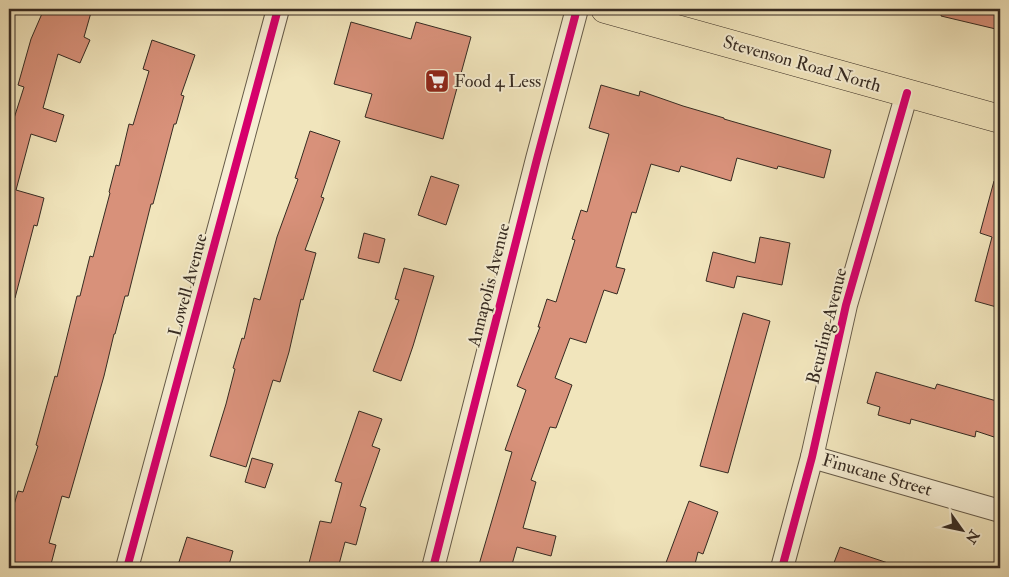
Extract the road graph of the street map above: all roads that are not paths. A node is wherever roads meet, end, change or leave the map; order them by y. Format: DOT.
graph roads {
  1 [pos="278,9"];
  2 [pos="577,9"];
  3 [pos="605,9"];
  4 [pos="907,93"];
  5 [pos="1000,119"];
  6 [pos="812,457"];
  7 [pos="1000,511"];
  8 [pos="127,568"];
  9 [pos="433,568"];
  10 [pos="782,568"];
  1 -- 8 [label="street, Lowell Avenue"];
  2 -- 9 [label="street, Annapolis Avenue"];
  3 -- 4 [label="main road, Stevenson Road North"];
  4 -- 5 [label="main road, Stevenson Road North"];
  4 -- 6 [label="street, Beurling Avenue"];
  6 -- 7 [label="street, Finucane Street"];
  6 -- 10 [label="street, Beurling Avenue"];
}
